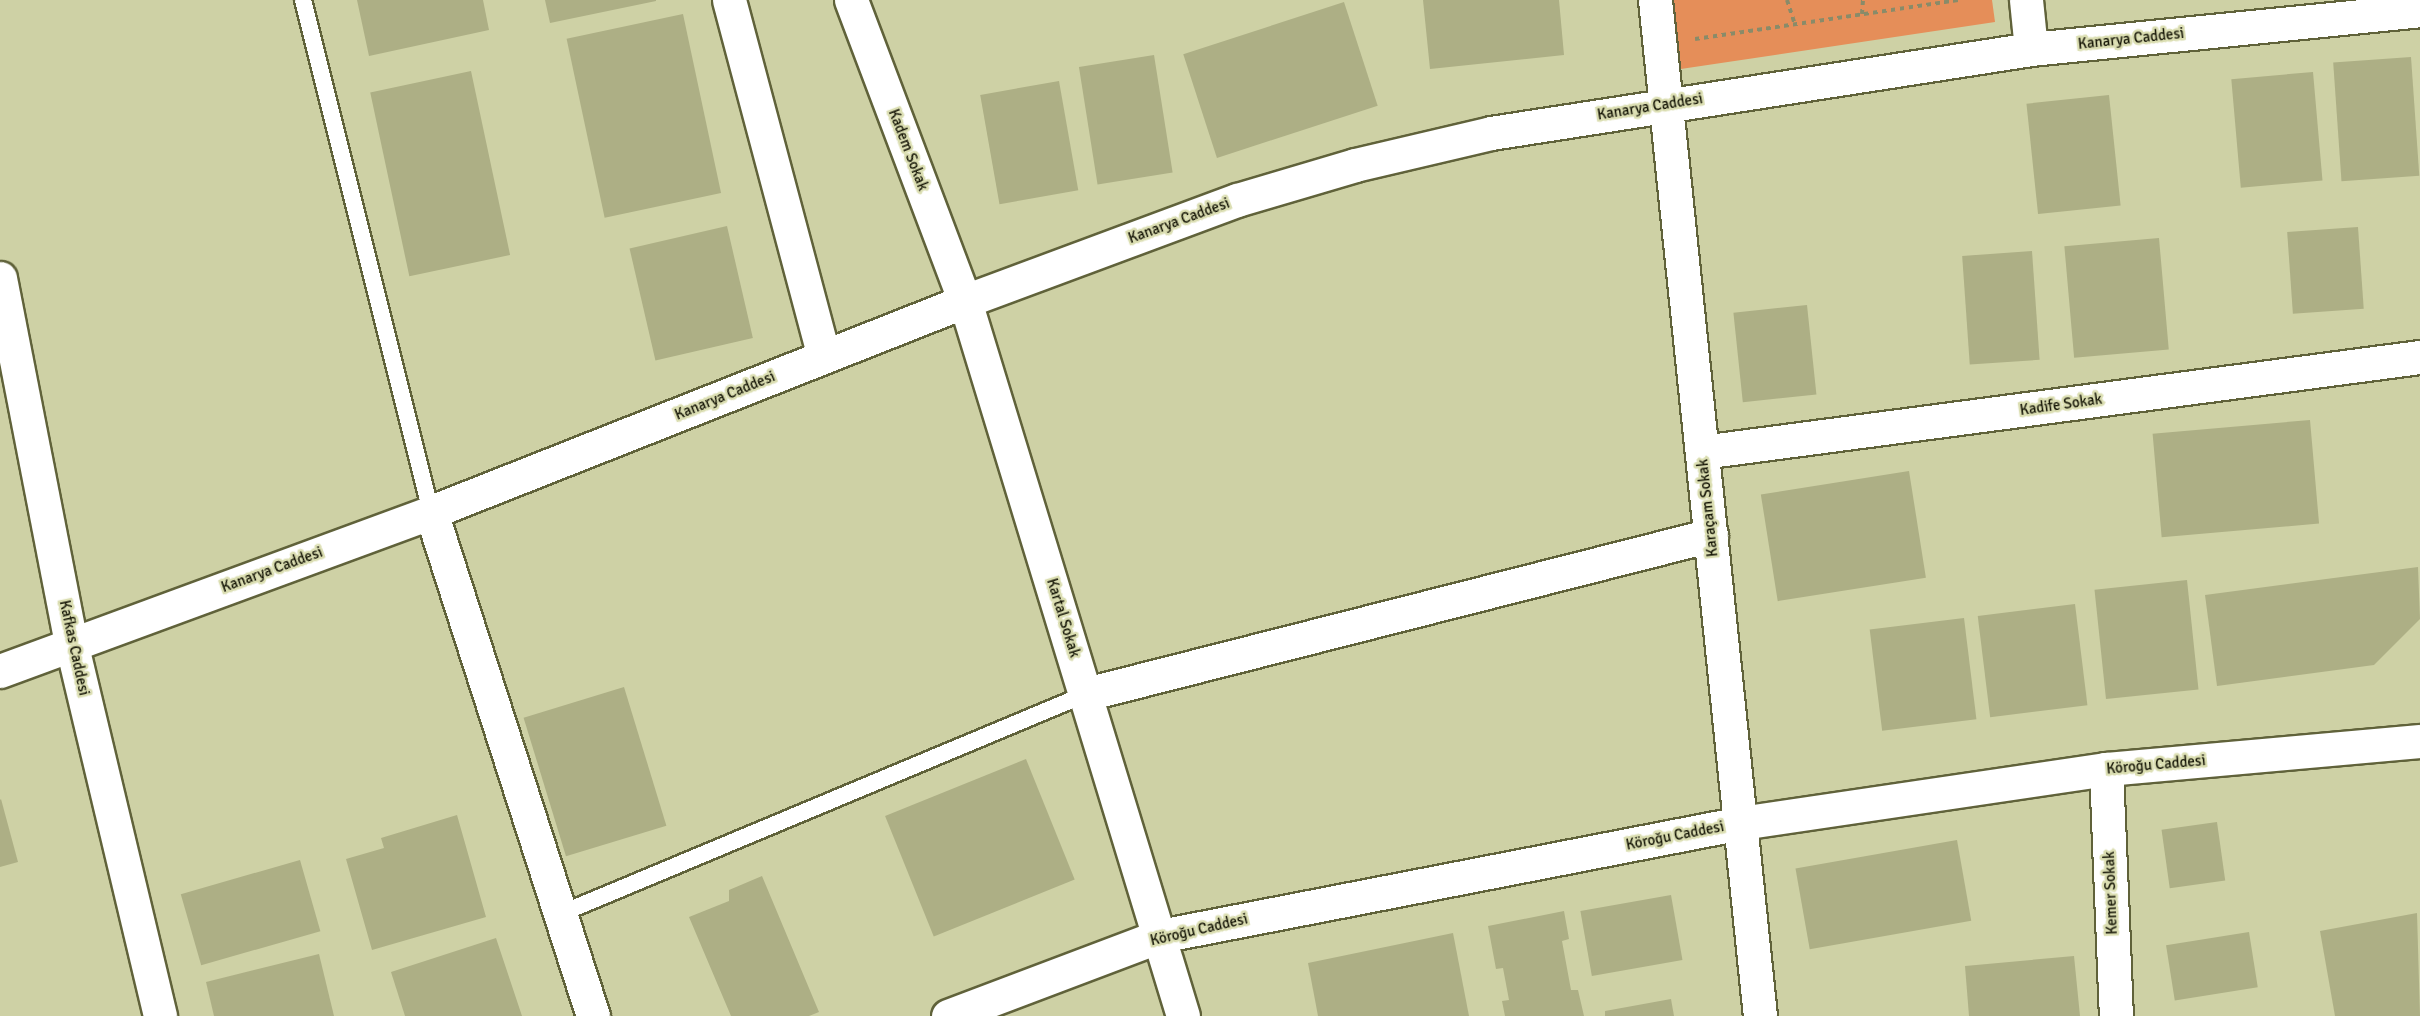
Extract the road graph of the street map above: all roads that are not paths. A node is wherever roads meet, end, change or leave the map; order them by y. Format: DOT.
graph roads {
  1 [pos="303,0"];
  2 [pos="729,0"];
  3 [pos="852,0"];
  4 [pos="1655,0"];
  5 [pos="2026,0"];
  6 [pos="2420,10"];
  7 [pos="2031,50"];
  8 [pos="1667,104"];
  9 [pos="0,278"];
  10 [pos="965,301"];
  11 [pos="7,338"];
  12 [pos="824,356"];
  13 [pos="2420,357"];
  14 [pos="1702,452"];
  15 [pos="431,512"];
  16 [pos="1711,534"];
  17 [pos="71,642"];
  18 [pos="0,672"];
  19 [pos="1086,694"];
  20 [pos="2420,741"];
  21 [pos="2106,769"];
  22 [pos="1740,823"];
  23 [pos="560,914"];
  24 [pos="1160,936"];
  25 [pos="160,1016"];
  26 [pos="593,1016"];
  27 [pos="948,1016"];
  28 [pos="1183,1016"];
  29 [pos="1760,1016"];
  30 [pos="2116,1016"];
  1 -- 15 [label="lane"];
  2 -- 12 [label="street"];
  3 -- 10 [label="street, Kadem Sokak"];
  4 -- 8 [label="street, Karaçam Sokak"];
  5 -- 7 [label="street"];
  6 -- 7 [label="street, Kanarya Caddesi"];
  7 -- 8 [label="street, Kanarya Caddesi"];
  8 -- 10 [label="street, Kanarya Caddesi"];
  8 -- 14 [label="street, Karaçam Sokak"];
  9 -- 11 [label="street, Kafkas Caddesi"];
  10 -- 12 [label="street, Kanarya Caddesi"];
  10 -- 19 [label="street, Kartal Sokak"];
  11 -- 17 [label="street, Kafkas Caddesi"];
  12 -- 15 [label="street, Kanarya Caddesi"];
  13 -- 14 [label="street, Kadife Sokak"];
  14 -- 16 [label="street, Karaçam Sokak"];
  15 -- 17 [label="street, Kanarya Caddesi"];
  15 -- 23 [label="street"];
  16 -- 19 [label="street"];
  16 -- 22 [label="street, Karaçam Sokak"];
  17 -- 18 [label="street, Kanarya Caddesi"];
  17 -- 25 [label="street, Kafkas Caddesi"];
  19 -- 23 [label="lane"];
  19 -- 24 [label="street, Kartal Sokak"];
  20 -- 21 [label="street, Köroğu Caddesi"];
  21 -- 22 [label="street, Köroğu Caddesi"];
  21 -- 30 [label="street, Kemer Sokak"];
  22 -- 24 [label="street, Köroğu Caddesi"];
  22 -- 29 [label="street, Karaçam Sokak"];
  23 -- 26 [label="street"];
  24 -- 27 [label="street, Köroğu Caddesi"];
  24 -- 28 [label="street, Kartal Sokak"];
}
